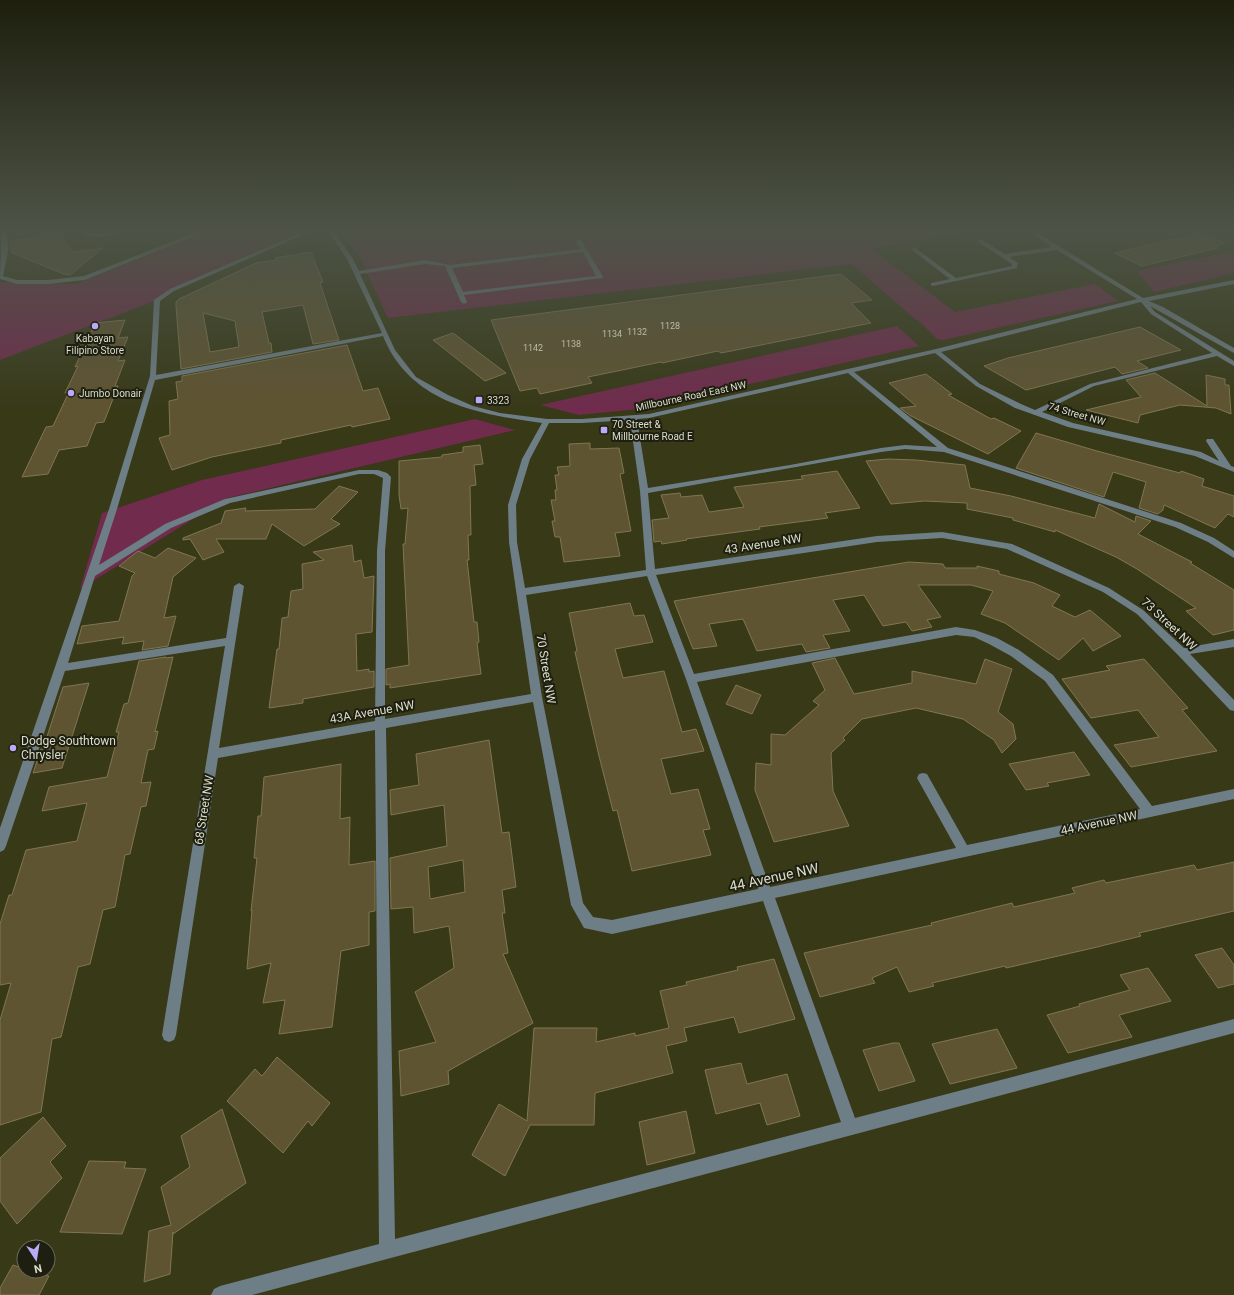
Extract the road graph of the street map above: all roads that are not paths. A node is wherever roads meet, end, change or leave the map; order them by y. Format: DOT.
graph roads {
  1 [pos="173,289"];
  2 [pos="364,289"];
  3 [pos="459,289"];
  4 [pos="498,289"];
  5 [pos="1125,289"];
  6 [pos="1196,289"];
  7 [pos="461,294"];
  8 [pos="1142,300"];
  9 [pos="464,302"];
  10 [pos="385,334"];
  11 [pos="936,351"];
  12 [pos="1234,351"];
  13 [pos="1218,354"];
  14 [pos="1234,364"];
  15 [pos="848,370"];
  16 [pos="153,378"];
  17 [pos="1036,412"];
  18 [pos="633,418"];
  19 [pos="547,421"];
  20 [pos="1210,441"];
  21 [pos="945,450"];
  22 [pos="1230,468"];
  23 [pos="644,491"];
  24 [pos="1009,546"];
  25 [pos="1234,555"];
  26 [pos="91,574"];
  27 [pos="651,574"];
  28 [pos="238,586"];
  29 [pos="521,592"];
  30 [pos="230,641"];
  31 [pos="1234,643"];
  32 [pos="1182,652"];
  33 [pos="60,668"];
  34 [pos="691,679"];
  35 [pos="537,697"];
  36 [pos="1234,707"];
  37 [pos="380,724"];
  38 [pos="212,754"];
  39 [pos="923,778"];
  40 [pos="1234,794"];
  41 [pos="1149,812"];
  42 [pos="0,846"];
  43 [pos="964,851"];
  44 [pos="767,894"];
  45 [pos="589,923"];
  46 [pos="1234,1026"];
  47 [pos="169,1034"];
  48 [pos="851,1128"];
  49 [pos="387,1250"];
  50 [pos="220,1295"];
  1 -- 16 [label="street"];
  2 -- 10 [label="street, Millbourne Road East NW"];
  3 -- 7 [label="street"];
  4 -- 7 [label="street"];
  5 -- 8 [label="street"];
  6 -- 8 [label="street, Millbourne Road East NW"];
  7 -- 9 [label="street"];
  8 -- 11 [label="street, Millbourne Road East NW"];
  8 -- 12 [label="street"];
  8 -- 13 [label="street"];
  10 -- 16 [label="street"];
  10 -- 19 [label="street, Millbourne Road East NW"];
  11 -- 15 [label="street, Millbourne Road East NW"];
  11 -- 17 [label="street, 74 Street NW"];
  13 -- 14 [label="street"];
  13 -- 17 [label="street"];
  15 -- 18 [label="street, Millbourne Road East NW"];
  15 -- 21 [label="street"];
  16 -- 26 [label="street"];
  17 -- 22 [label="street, 74 Street NW"];
  18 -- 19 [label="street, Millbourne Road East NW"];
  18 -- 23 [label="street"];
  19 -- 29 [label="street, 70 Street NW"];
  20 -- 22 [label="street, 74 Street NW"];
  21 -- 23 [label="street"];
  21 -- 25 [label="street"];
  23 -- 27 [label="street"];
  24 -- 27 [label="street, 43 Avenue NW"];
  24 -- 32 [label="street, 73 Street NW"];
  26 -- 33 [label="street"];
  26 -- 37 [label="street"];
  27 -- 29 [label="street, 43 Avenue NW"];
  27 -- 34 [label="street"];
  28 -- 30 [label="street, 68 Street NW"];
  29 -- 35 [label="street, 70 Street NW"];
  30 -- 33 [label="street"];
  30 -- 38 [label="street, 68 Street NW"];
  31 -- 32 [label="street"];
  32 -- 36 [label="street, 73 Street NW"];
  33 -- 42 [label="street"];
  34 -- 41 [label="street"];
  34 -- 44 [label="street"];
  35 -- 37 [label="street, 43A Avenue NW"];
  35 -- 45 [label="street, 70 Street NW"];
  37 -- 38 [label="street, 43A Avenue NW"];
  37 -- 49 [label="street"];
  38 -- 47 [label="street, 68 Street NW"];
  39 -- 43 [label="street"];
  40 -- 41 [label="street, 44 Avenue NW"];
  41 -- 43 [label="street, 44 Avenue NW"];
  43 -- 44 [label="street, 44 Avenue NW"];
  44 -- 45 [label="street, 44 Avenue NW"];
  44 -- 48 [label="street"];
  46 -- 48 [label="street"];
  48 -- 49 [label="street"];
  49 -- 50 [label="street"];
}
